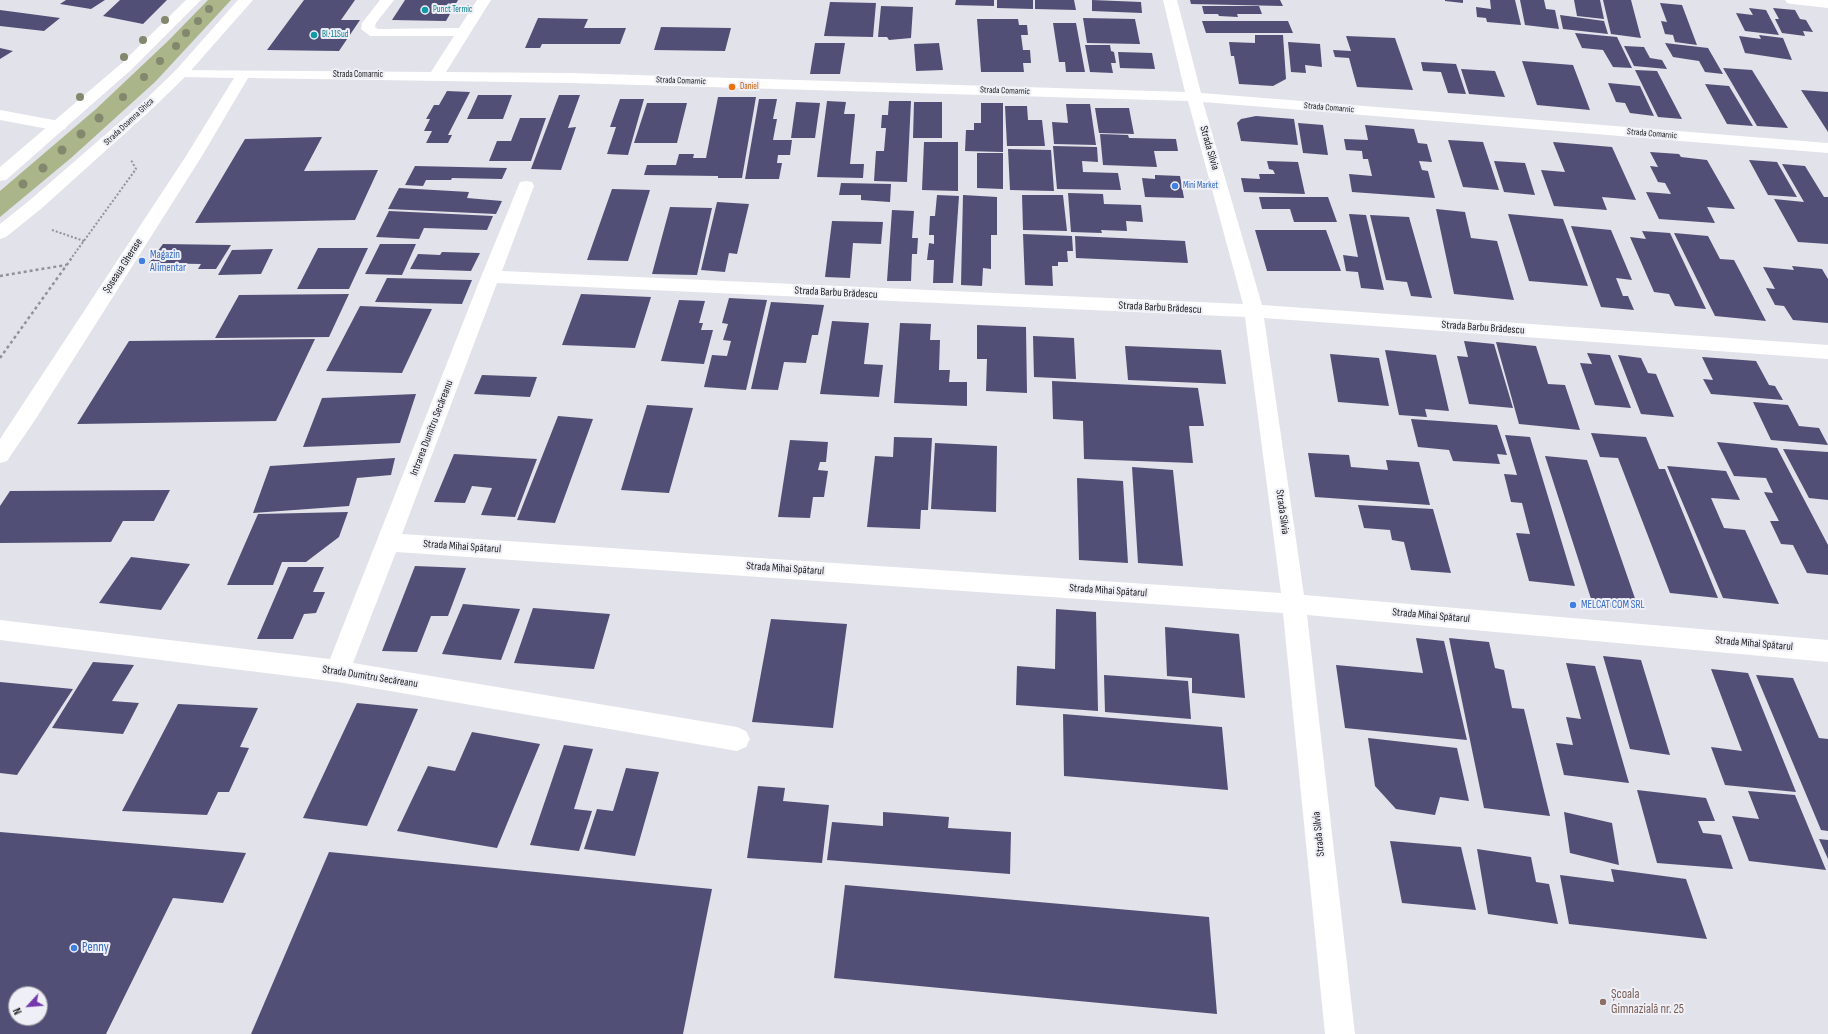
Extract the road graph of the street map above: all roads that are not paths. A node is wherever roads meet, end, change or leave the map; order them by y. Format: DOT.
graph roads {
  1 [pos="194,0"];
  2 [pos="246,0"];
  3 [pos="387,0"];
  4 [pos="484,0"];
  5 [pos="1170,0"];
  6 [pos="1792,0"];
  7 [pos="1828,4"];
  8 [pos="464,32"];
  9 [pos="181,73"];
  10 [pos="243,75"];
  11 [pos="436,76"];
  12 [pos="1194,97"];
  13 [pos="0,114"];
  14 [pos="59,126"];
  15 [pos="1828,148"];
  16 [pos="0,176"];
  17 [pos="526,186"];
  18 [pos="0,233"];
  19 [pos="490,277"];
  20 [pos="1254,312"];
  21 [pos="1828,352"];
  22 [pos="0,455"];
  23 [pos="388,542"];
  24 [pos="1294,604"];
  25 [pos="0,630"];
  26 [pos="1828,651"];
  27 [pos="338,671"];
  28 [pos="737,739"];
  29 [pos="1340,1034"];
  1 -- 14 [label="street"];
  2 -- 9 [label="street, Strada Doamna Ghica"];
  3 -- 8 [label="street"];
  4 -- 8 [label="street"];
  5 -- 12 [label="street, Strada Silvia"];
  6 -- 7 [label="street"];
  8 -- 11 [label="street"];
  9 -- 10 [label="street, Strada Comarnic"];
  9 -- 18 [label="street, Strada Doamna Ghica"];
  10 -- 11 [label="street, Strada Comarnic"];
  10 -- 22 [label="street, Șoseaua Gherase"];
  11 -- 12 [label="street, Strada Comarnic"];
  12 -- 15 [label="street, Strada Comarnic"];
  12 -- 20 [label="street, Strada Silvia"];
  13 -- 14 [label="street"];
  14 -- 16 [label="street"];
  17 -- 19 [label="street, Intrarea Dumitru Secăreanu"];
  19 -- 20 [label="street, Strada Barbu Brădescu"];
  19 -- 23 [label="street, Intrarea Dumitru Secăreanu"];
  20 -- 21 [label="street, Strada Barbu Brădescu"];
  20 -- 24 [label="street, Strada Silvia"];
  23 -- 24 [label="street, Strada Mihai Spătarul"];
  23 -- 27 [label="street, Intrarea Dumitru Secăreanu"];
  24 -- 26 [label="street, Strada Mihai Spătarul"];
  24 -- 29 [label="street, Strada Silvia"];
  25 -- 27 [label="street, Strada Dumitru Secăreanu"];
  27 -- 28 [label="street, Strada Dumitru Secăreanu"];
}
